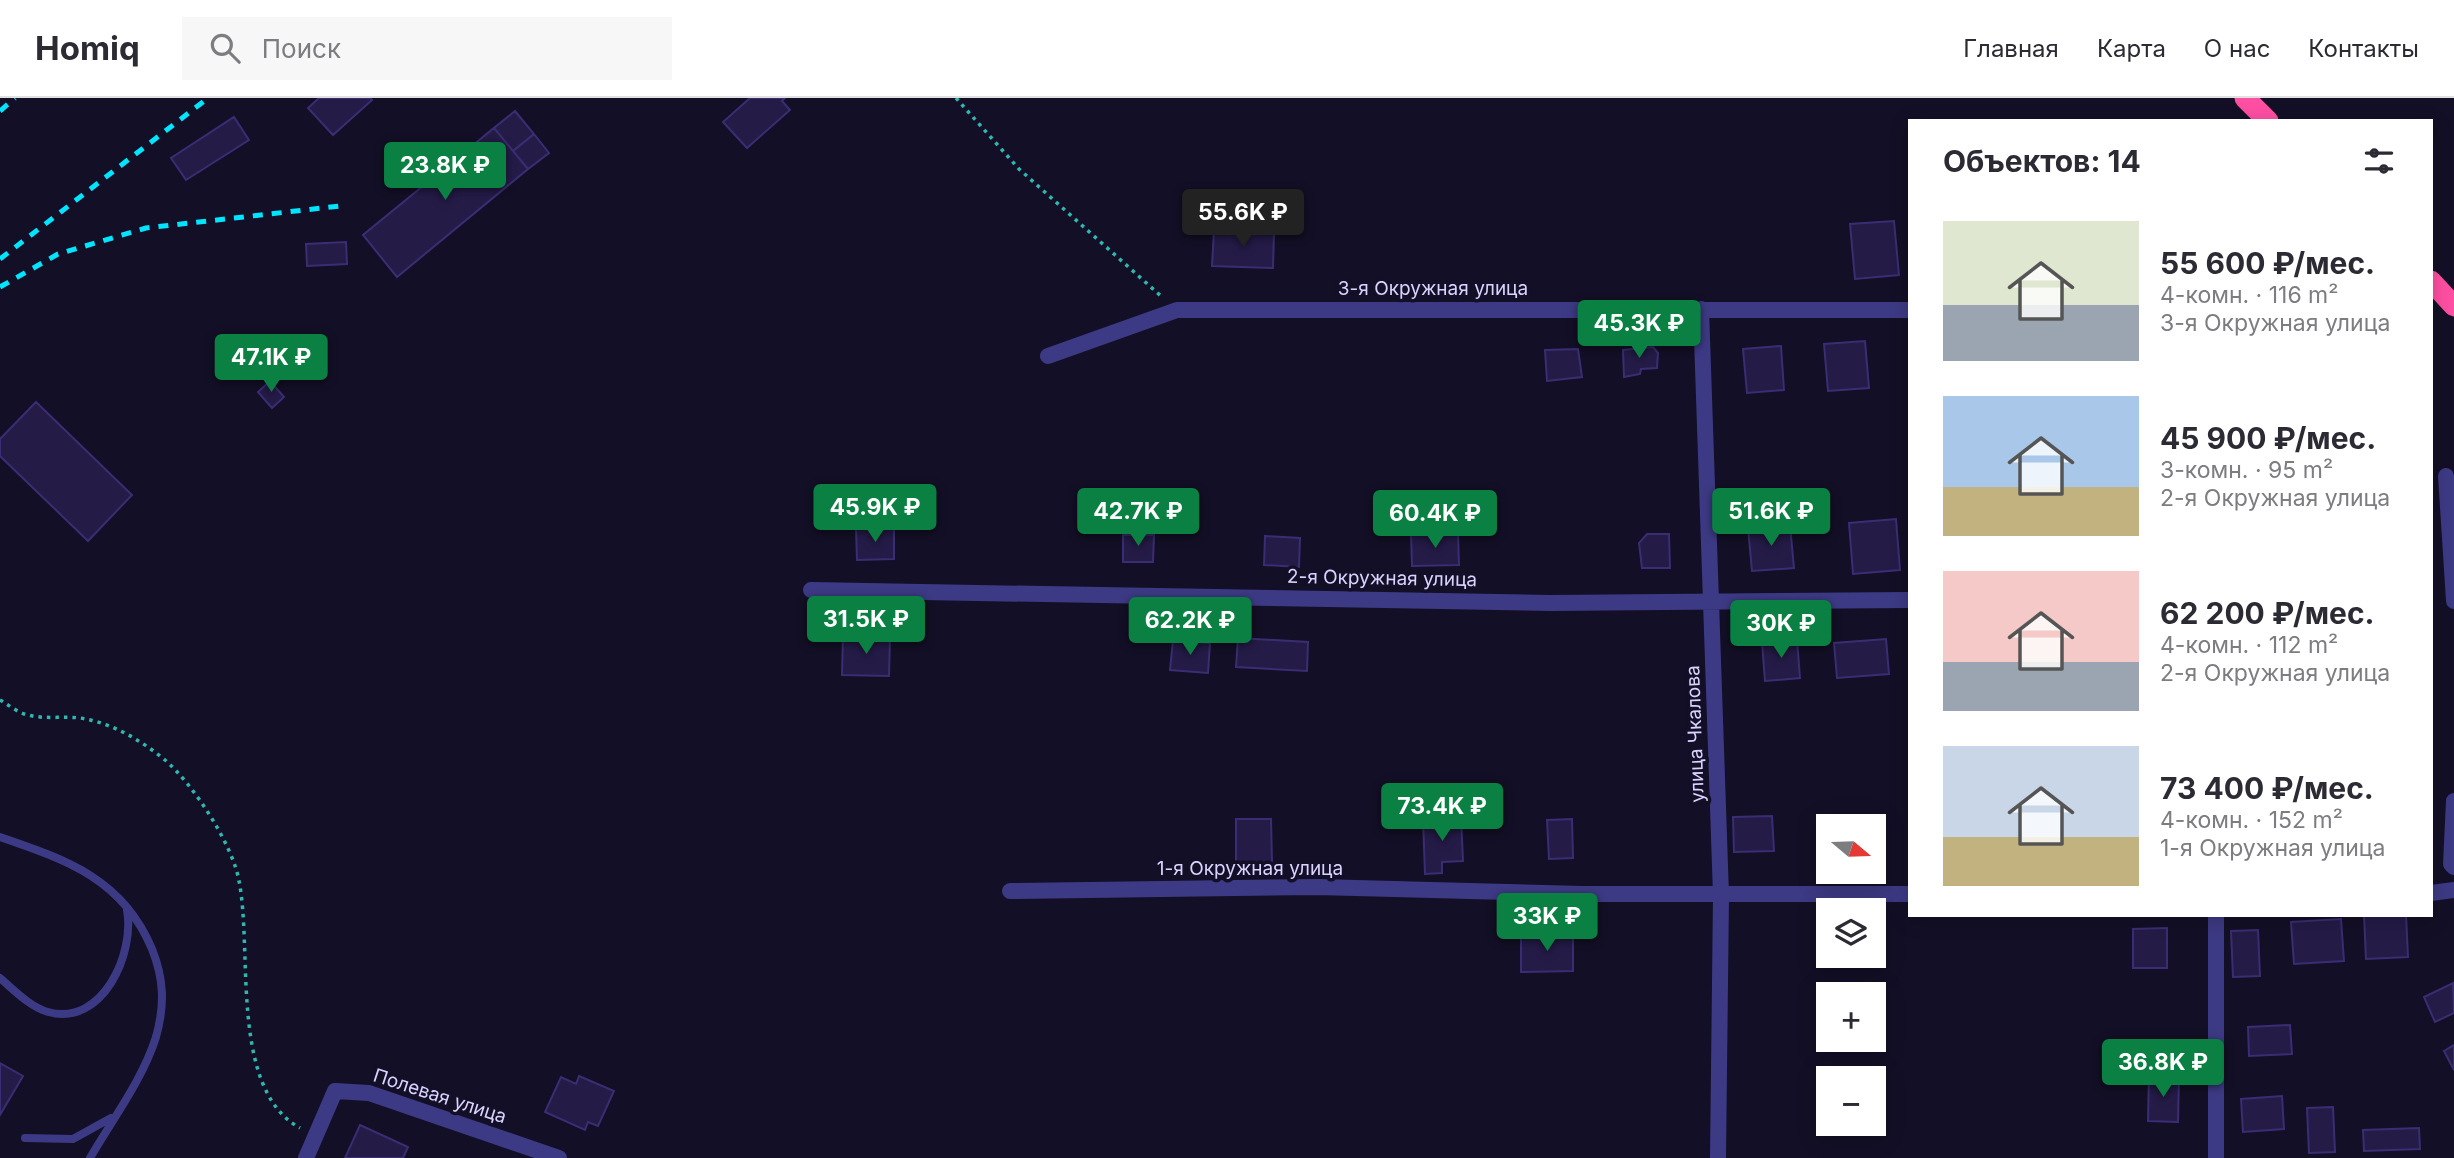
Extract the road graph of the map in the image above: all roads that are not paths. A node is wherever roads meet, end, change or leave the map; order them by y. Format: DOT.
graph roads {
  1 [pos="2245,98"];
  2 [pos="2266,119"];
  3 [pos="2433,283"];
  4 [pos="2454,306"];
  5 [pos="1701,309"];
  6 [pos="1908,310"];
  7 [pos="1048,356"];
  8 [pos="2446,476"];
  9 [pos="811,590"];
  10 [pos="1908,600"];
  11 [pos="1712,601"];
  12 [pos="2454,601"];
  13 [pos="2454,802"];
  14 [pos="0,837"];
  15 [pos="2454,867"];
  16 [pos="2454,890"];
  17 [pos="1010,891"];
  18 [pos="2433,892"];
  19 [pos="1908,894"];
  20 [pos="1721,895"];
  21 [pos="126,904"];
  22 [pos="2216,917"];
  23 [pos="0,978"];
  24 [pos="114,1116"];
  25 [pos="25,1138"];
  26 [pos="90,1158"];
  27 [pos="306,1158"];
  28 [pos="559,1158"];
  29 [pos="1718,1158"];
  30 [pos="2216,1158"];
  1 -- 2 [label="highway"];
  3 -- 4 [label="highway"];
  5 -- 6 [label="street, 3-я Окружная улица"];
  5 -- 7 [label="street, 3-я Окружная улица"];
  5 -- 11 [label="street, улица Чкалова"];
  8 -- 12 [label="street"];
  9 -- 11 [label="street, 2-я Окружная улица"];
  10 -- 11 [label="street, 2-я Окружная улица"];
  11 -- 20 [label="street, улица Чкалова"];
  13 -- 15 [label="street"];
  14 -- 21 [label="lane"];
  16 -- 18 [label="street"];
  17 -- 20 [label="street, 1-я Окружная улица"];
  19 -- 20 [label="street, 1-я Окружная улица"];
  20 -- 29 [label="street, улица Чкалова"];
  21 -- 23 [label="lane"];
  21 -- 24 [label="lane"];
  22 -- 30 [label="street"];
  24 -- 25 [label="lane"];
  24 -- 26 [label="lane"];
  27 -- 28 [label="street, Полевая улица"];
}
